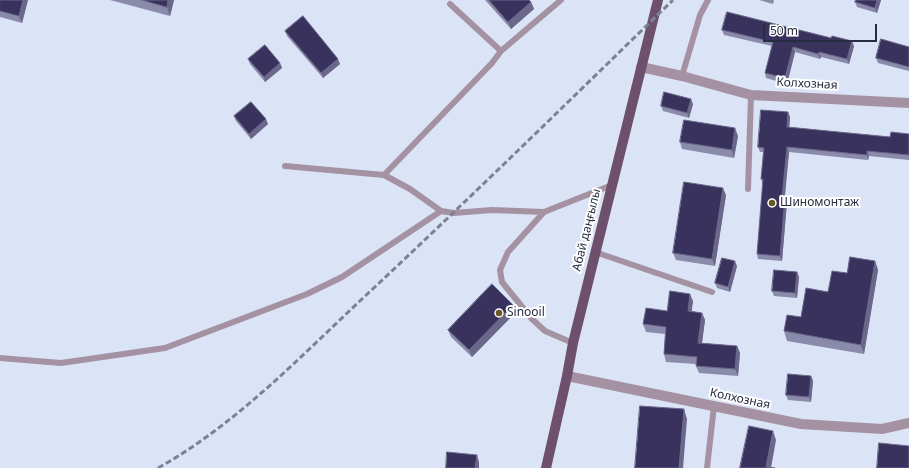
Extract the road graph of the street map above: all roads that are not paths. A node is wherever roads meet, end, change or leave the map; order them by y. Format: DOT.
graph roads {
  1 [pos="560,0"];
  2 [pos="658,0"];
  3 [pos="708,0"];
  4 [pos="450,4"];
  5 [pos="501,51"];
  6 [pos="641,67"];
  7 [pos="682,76"];
  8 [pos="751,95"];
  9 [pos="909,102"];
  10 [pos="285,166"];
  11 [pos="384,175"];
  12 [pos="612,185"];
  13 [pos="748,189"];
  14 [pos="441,211"];
  15 [pos="544,212"];
  16 [pos="596,252"];
  17 [pos="712,292"];
  18 [pos="573,343"];
  19 [pos="0,358"];
  20 [pos="567,376"];
  21 [pos="714,406"];
  22 [pos="909,423"];
  23 [pos="546,468"];
  24 [pos="707,468"];
  1 -- 5 [label="lane"];
  2 -- 6 [label="main road, Абай даңғылы"];
  3 -- 7 [label="lane"];
  4 -- 5 [label="lane"];
  5 -- 11 [label="lane"];
  6 -- 7 [label="street, Колхозная"];
  6 -- 12 [label="main road, Абай даңғылы"];
  7 -- 8 [label="street, Колхозная"];
  8 -- 9 [label="street, Колхозная"];
  8 -- 13 [label="lane"];
  10 -- 11 [label="lane"];
  11 -- 14 [label="lane"];
  12 -- 15 [label="lane"];
  12 -- 16 [label="main road, Абай даңғылы"];
  14 -- 15 [label="lane"];
  14 -- 19 [label="lane"];
  15 -- 18 [label="lane"];
  16 -- 17 [label="lane"];
  16 -- 18 [label="main road, Абай даңғылы"];
  18 -- 20 [label="main road, Абай даңғылы"];
  20 -- 21 [label="street, Колхозная"];
  20 -- 23 [label="main road, Абай даңғылы"];
  21 -- 22 [label="street, Колхозная"];
  21 -- 24 [label="lane"];
}
